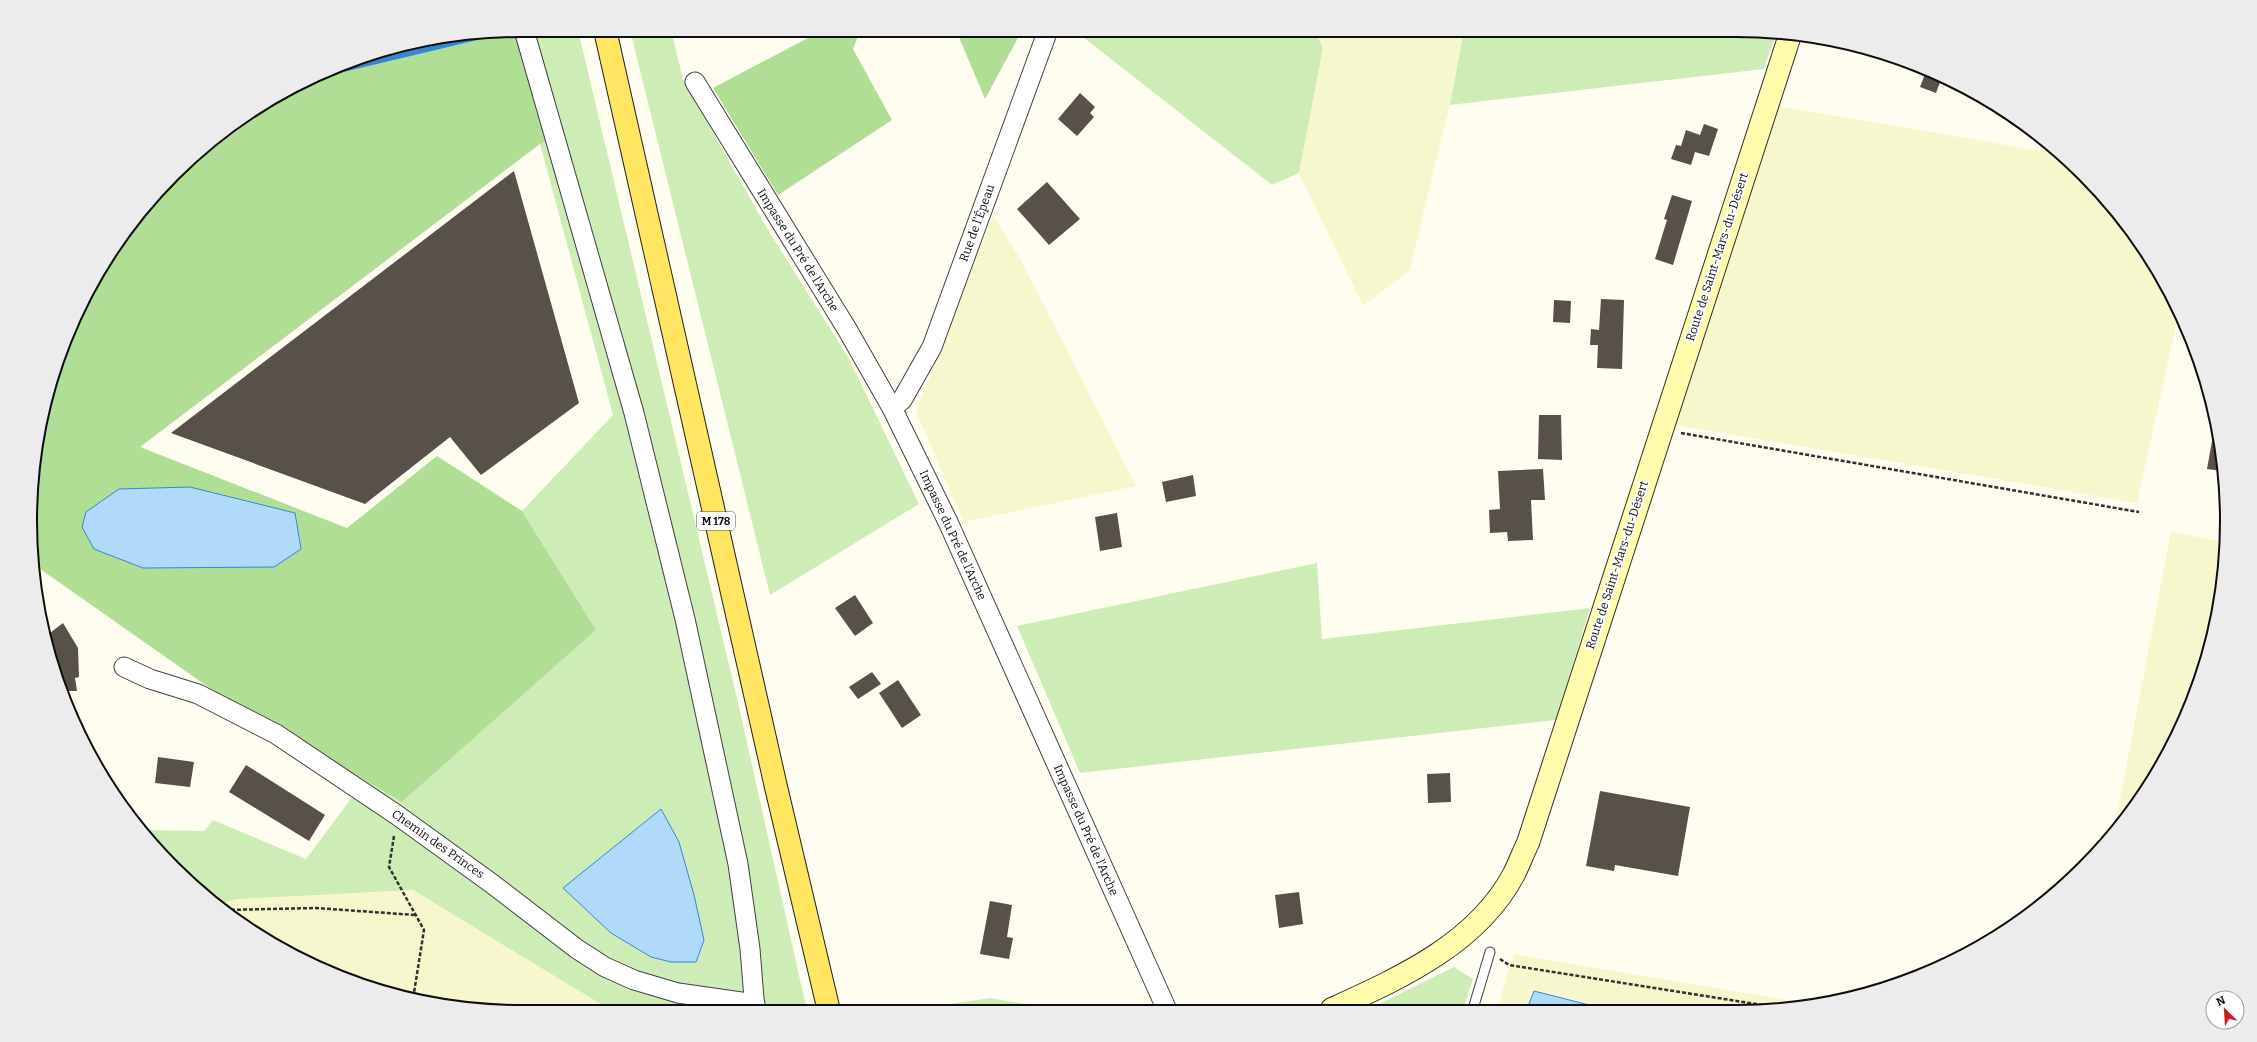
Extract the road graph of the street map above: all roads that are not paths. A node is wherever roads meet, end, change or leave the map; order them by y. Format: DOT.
graph roads {
  1 [pos="526,37"];
  2 [pos="607,37"];
  3 [pos="1045,37"];
  4 [pos="1788,40"];
  5 [pos="695,82"];
  6 [pos="892,408"];
  7 [pos="124,667"];
  8 [pos="1490,952"];
  9 [pos="740,1005"];
  10 [pos="755,1005"];
  11 [pos="828,1005"];
  12 [pos="1165,1005"];
  13 [pos="1341,1005"];
  14 [pos="1474,1005"];
  1 -- 10 [label="street"];
  2 -- 11 [label="main road, M 178"];
  3 -- 6 [label="street, Rue de l'Épeau"];
  4 -- 13 [label="main road, Route de Saint-Mars-du-Désert"];
  5 -- 6 [label="street, Impasse du Pré de l'Arche"];
  6 -- 12 [label="street, Impasse du Pré de l'Arche"];
  7 -- 9 [label="street, Chemin des Princes"];
  8 -- 14 [label="lane"];
}
